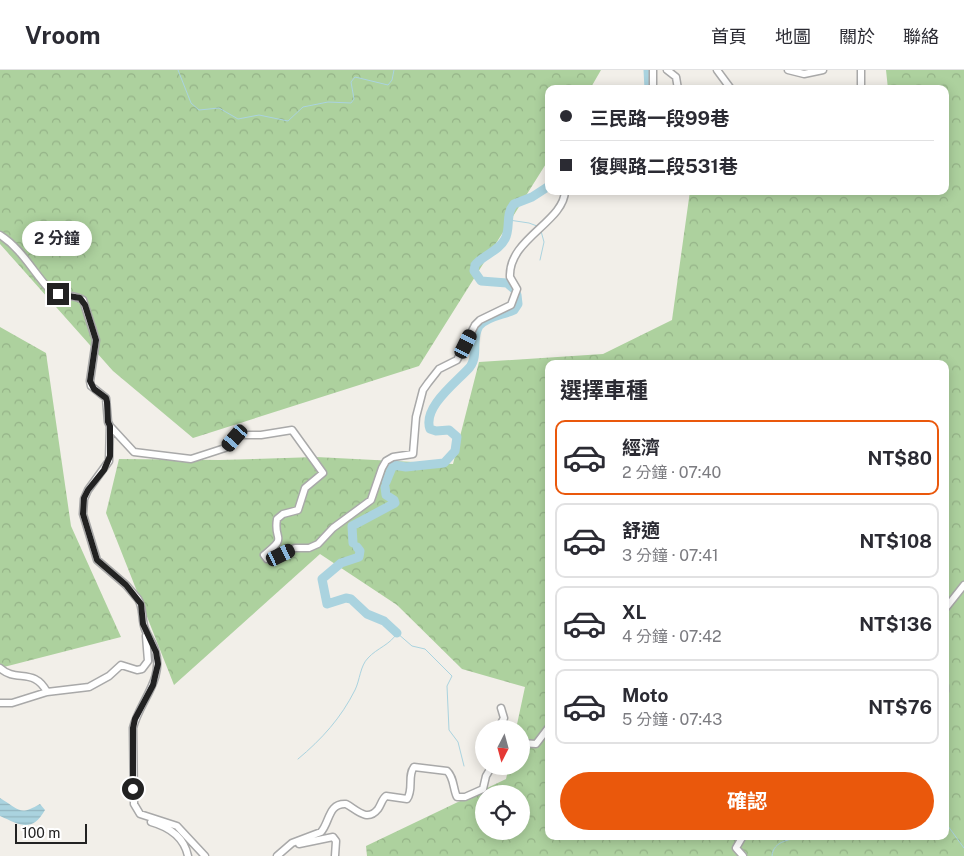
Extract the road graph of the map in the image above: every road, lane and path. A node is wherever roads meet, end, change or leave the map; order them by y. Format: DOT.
graph roads {
  1 [pos="653,70"];
  2 [pos="667,70"];
  3 [pos="717,70"];
  4 [pos="788,70"];
  5 [pos="823,70"];
  6 [pos="861,70"];
  7 [pos="653,85"];
  8 [pos="677,85"];
  9 [pos="728,85"];
  10 [pos="861,85"];
  11 [pos="564,195"];
  12 [pos="0,235"];
  13 [pos="110,426"];
  14 [pos="964,585"];
  15 [pos="949,604"];
  16 [pos="145,630"];
  17 [pos="0,668"];
  18 [pos="47,692"];
  19 [pos="0,703"];
  20 [pos="501,708"];
  21 [pos="503,720"];
  22 [pos="545,732"];
  23 [pos="530,744"];
  24 [pos="487,775"];
  25 [pos="140,814"];
  26 [pos="741,840"];
  27 [pos="188,856"];
  28 [pos="205,856"];
  29 [pos="277,856"];
  30 [pos="281,856"];
  31 [pos="336,856"];
  32 [pos="743,856"];
  1 -- 7 [label="street"];
  2 -- 8 [label="street"];
  3 -- 9 [label="street"];
  4 -- 5 [label="street"];
  6 -- 10 [label="street"];
  11 -- 13 [label="street"];
  12 -- 13 [label="street"];
  13 -- 16 [label="street"];
  14 -- 15 [label="street"];
  16 -- 18 [label="street"];
  16 -- 25 [label="street"];
  17 -- 18 [label="street"];
  18 -- 19 [label="street"];
  20 -- 21 [label="street"];
  22 -- 23 [label="street"];
  24 -- 29 [label="street"];
  25 -- 27 [label="street"];
  25 -- 28 [label="street"];
  26 -- 32 [label="street"];
  30 -- 31 [label="street"];
}
